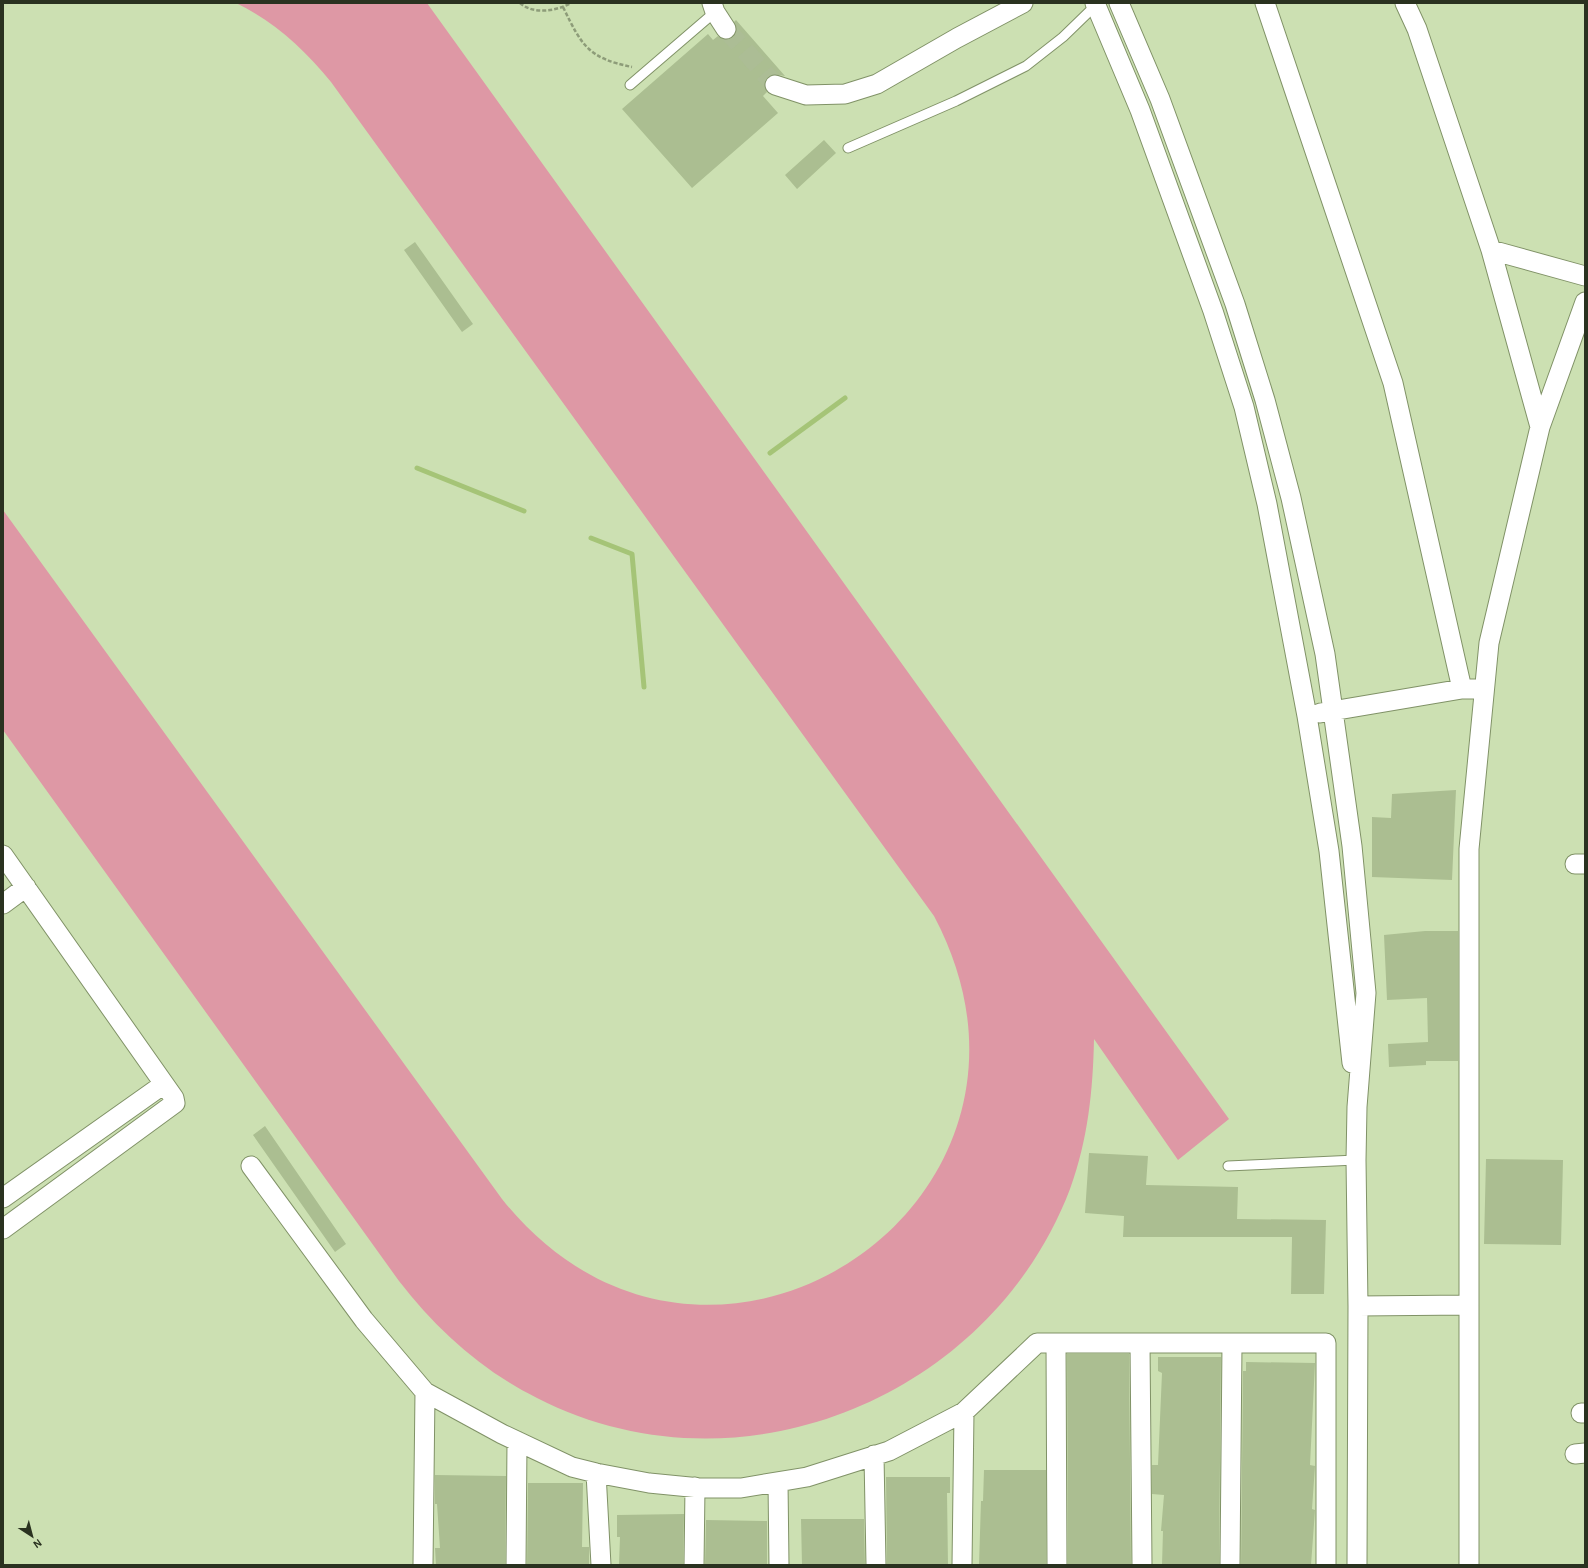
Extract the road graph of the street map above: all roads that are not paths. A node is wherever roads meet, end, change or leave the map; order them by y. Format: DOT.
graph roads {
  1 [pos="1023,3"];
  2 [pos="1119,3"];
  3 [pos="1265,3"];
  4 [pos="1405,3"];
  5 [pos="1096,4"];
  6 [pos="713,8"];
  7 [pos="726,29"];
  8 [pos="630,85"];
  9 [pos="775,85"];
  10 [pos="848,148"];
  11 [pos="1491,250"];
  12 [pos="1585,276"];
  13 [pos="1585,302"];
  14 [pos="1540,427"];
  15 [pos="1462,689"];
  16 [pos="1485,690"];
  17 [pos="1332,710"];
  18 [pos="1307,716"];
  19 [pos="5,862"];
  20 [pos="26,887"];
  21 [pos="3,904"];
  22 [pos="164,1084"];
  23 [pos="1357,1107"];
  24 [pos="1356,1160"];
  25 [pos="251,1166"];
  26 [pos="1228,1166"];
  27 [pos="3,1198"];
  28 [pos="3,1229"];
  29 [pos="1469,1305"];
  30 [pos="1358,1306"];
  31 [pos="1056,1343"];
  32 [pos="1140,1343"];
  33 [pos="1232,1344"];
  34 [pos="425,1392"];
  35 [pos="964,1412"];
  36 [pos="517,1441"];
  37 [pos="874,1455"];
  38 [pos="596,1473"];
  39 [pos="778,1482"];
  40 [pos="695,1488"];
  41 [pos="423,1565"];
  42 [pos="516,1565"];
  43 [pos="601,1565"];
  44 [pos="694,1565"];
  45 [pos="779,1565"];
  46 [pos="876,1565"];
  47 [pos="962,1565"];
  48 [pos="1057,1565"];
  49 [pos="1142,1565"];
  50 [pos="1230,1565"];
  51 [pos="1326,1565"];
  52 [pos="1357,1565"];
  53 [pos="1469,1565"];
  1 -- 9 [label="street"];
  2 -- 17 [label="street"];
  3 -- 15 [label="street"];
  4 -- 11 [label="street"];
  5 -- 10 [label="lane"];
  5 -- 18 [label="street"];
  6 -- 7 [label="street"];
  6 -- 8 [label="lane"];
  11 -- 12 [label="street"];
  11 -- 14 [label="street"];
  13 -- 14 [label="street"];
  14 -- 16 [label="street"];
  15 -- 16 [label="street"];
  15 -- 17 [label="street"];
  16 -- 29 [label="street"];
  17 -- 18 [label="street"];
  17 -- 23 [label="street"];
  18 -- 23 [label="street"];
  19 -- 20 [label="street"];
  20 -- 21 [label="street"];
  20 -- 22 [label="street"];
  22 -- 27 [label="street"];
  22 -- 28 [label="street"];
  23 -- 24 [label="street"];
  24 -- 26 [label="lane"];
  24 -- 30 [label="street"];
  25 -- 34 [label="street"];
  29 -- 30 [label="street"];
  29 -- 53 [label="street"];
  30 -- 52 [label="street"];
  31 -- 32 [label="street"];
  31 -- 35 [label="street"];
  31 -- 48 [label="street"];
  32 -- 33 [label="street"];
  32 -- 49 [label="street"];
  33 -- 50 [label="street"];
  33 -- 51 [label="street"];
  34 -- 36 [label="street"];
  34 -- 41 [label="street"];
  35 -- 37 [label="street"];
  35 -- 47 [label="street"];
  36 -- 38 [label="street"];
  36 -- 42 [label="street"];
  37 -- 39 [label="street"];
  37 -- 46 [label="street"];
  38 -- 40 [label="street"];
  38 -- 43 [label="street"];
  39 -- 40 [label="street"];
  39 -- 45 [label="street"];
  40 -- 44 [label="street"];
}
